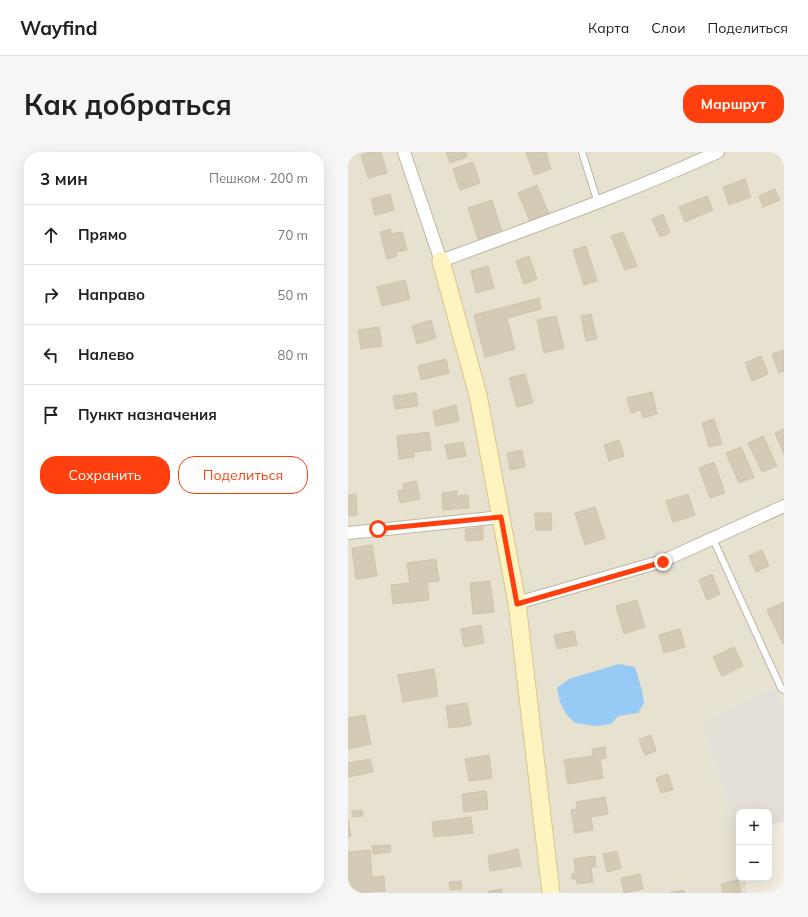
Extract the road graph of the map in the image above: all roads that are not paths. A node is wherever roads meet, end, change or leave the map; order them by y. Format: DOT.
graph roads {
  1 [pos="404,152"];
  2 [pos="582,152"];
  3 [pos="718,152"];
  4 [pos="598,203"];
  5 [pos="441,261"];
  6 [pos="784,506"];
  7 [pos="501,517"];
  8 [pos="348,533"];
  9 [pos="713,539"];
  10 [pos="517,604"];
  11 [pos="784,690"];
  12 [pos="551,893"];
  1 -- 5 [label="street"];
  2 -- 4 [label="lane"];
  3 -- 4 [label="street"];
  4 -- 5 [label="street"];
  5 -- 7 [label="street"];
  6 -- 9 [label="street"];
  7 -- 8 [label="street"];
  7 -- 10 [label="street"];
  9 -- 10 [label="street"];
  9 -- 11 [label="lane"];
  10 -- 12 [label="street"];
}
